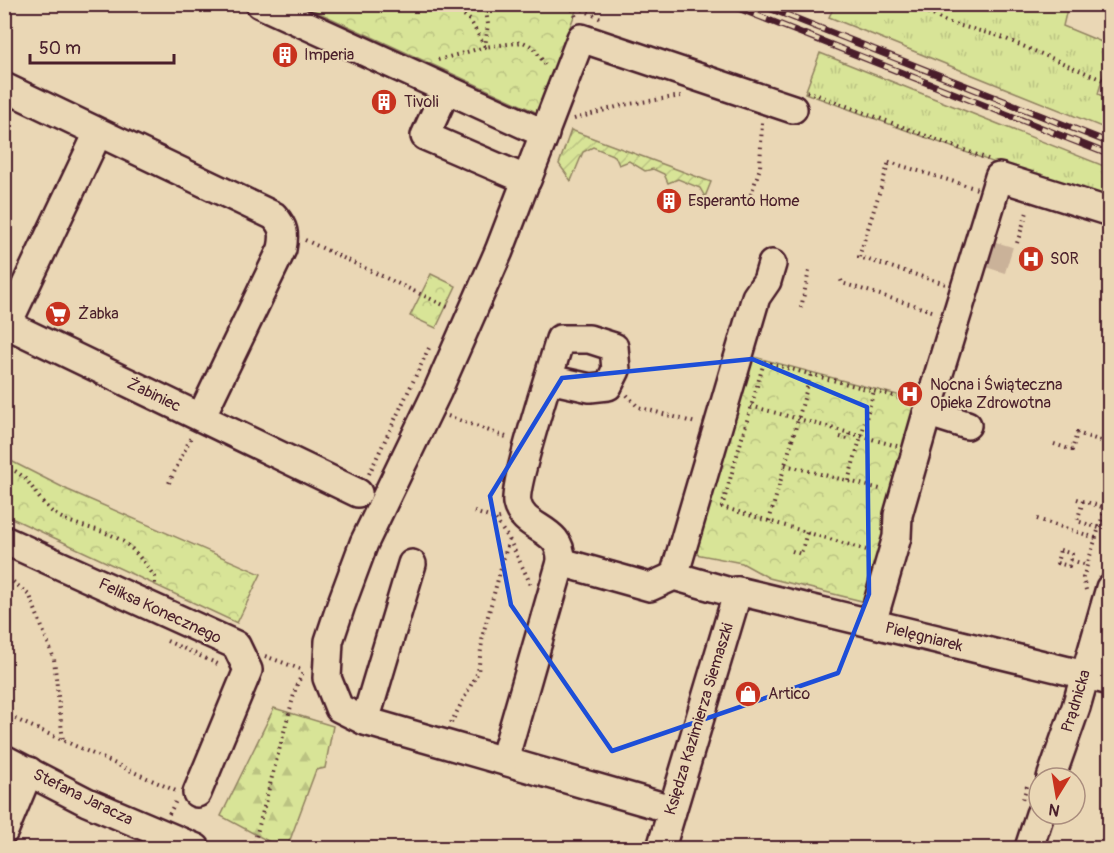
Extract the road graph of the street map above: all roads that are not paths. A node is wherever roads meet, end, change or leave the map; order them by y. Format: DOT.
graph roads {
  1 [pos="260,4"];
  2 [pos="4,87"];
  3 [pos="446,90"];
  4 [pos="798,99"];
  5 [pos="98,133"];
  6 [pos="546,134"];
  7 [pos="527,180"];
  8 [pos="1110,212"];
  9 [pos="772,264"];
  10 [pos="6,324"];
  11 [pos="549,380"];
  12 [pos="930,410"];
  13 [pos="201,417"];
  14 [pos="967,425"];
  15 [pos="358,493"];
  16 [pos="4,540"];
  17 [pos="561,562"];
  18 [pos="412,564"];
  19 [pos="674,576"];
  20 [pos="738,591"];
  21 [pos="1098,593"];
  22 [pos="872,623"];
  23 [pos="1097,678"];
  24 [pos="365,721"];
  25 [pos="4,759"];
  26 [pos="504,760"];
  27 [pos="1055,766"];
  28 [pos="29,771"];
  29 [pos="197,793"];
  30 [pos="671,809"];
  31 [pos="1036,826"];
  32 [pos="4,831"];
  33 [pos="195,848"];
  34 [pos="661,849"];
  35 [pos="1029,849"];
  1 -- 3 [label="street"];
  2 -- 5 [label="street"];
  3 -- 6 [label="street"];
  3 -- 7 [label="street"];
  4 -- 6 [label="street"];
  5 -- 10 [label="street"];
  5 -- 13 [label="street"];
  6 -- 7 [label="street"];
  7 -- 24 [label="street"];
  8 -- 12 [label="street"];
  9 -- 19 [label="street"];
  10 -- 13 [label="street, Żabiniec"];
  11 -- 17 [label="street"];
  12 -- 14 [label="street"];
  12 -- 22 [label="street"];
  13 -- 15 [label="street, Żabiniec"];
  16 -- 29 [label="street, Feliksa Konecznego"];
  17 -- 19 [label="street"];
  17 -- 26 [label="street"];
  18 -- 24 [label="street"];
  19 -- 20 [label="street, Pielęgniarek"];
  20 -- 22 [label="street, Pielęgniarek"];
  20 -- 30 [label="street, Księdza Kazimierza Siemaszki"];
  21 -- 23 [label="street, Prądnicka"];
  22 -- 23 [label="street, Pielęgniarek"];
  23 -- 27 [label="street, Prądnicka"];
  24 -- 26 [label="street"];
  25 -- 28 [label="street, Stefana Jaracza"];
  26 -- 30 [label="street"];
  28 -- 32 [label="street"];
  28 -- 33 [label="street, Stefana Jaracza"];
  30 -- 34 [label="street, Księdza Kazimierza Siemaszki"];
  31 -- 35 [label="street"];
}
